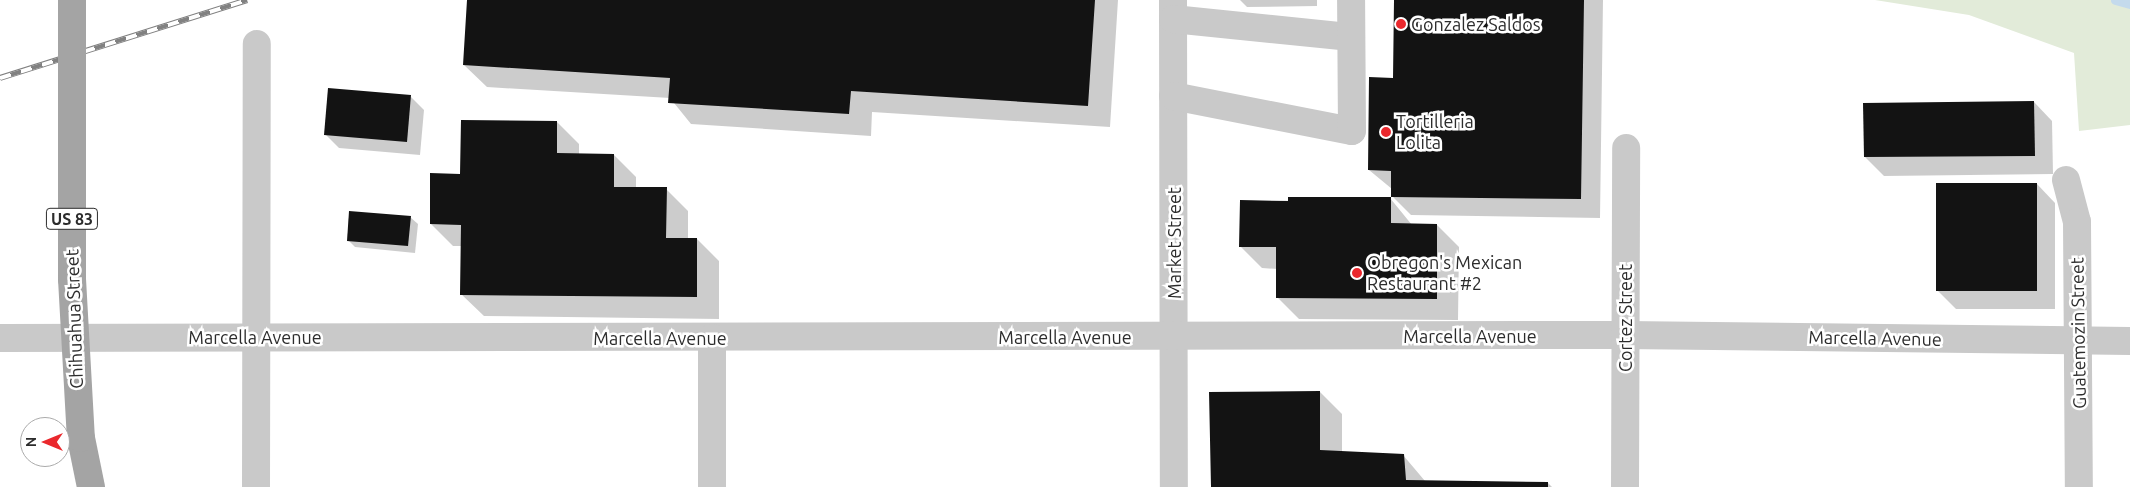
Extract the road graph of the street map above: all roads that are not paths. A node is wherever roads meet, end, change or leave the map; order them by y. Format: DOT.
graph roads {
  1 [pos="72,0"];
  2 [pos="1351,0"];
  3 [pos="1173,10"];
  4 [pos="1351,37"];
  5 [pos="257,44"];
  6 [pos="1173,96"];
  7 [pos="1626,148"];
  8 [pos="2066,180"];
  9 [pos="1625,335"];
  10 [pos="1174,336"];
  11 [pos="256,337"];
  12 [pos="0,338"];
  13 [pos="712,338"];
  14 [pos="2079,340"];
  15 [pos="2130,341"];
  16 [pos="91,487"];
  17 [pos="256,487"];
  18 [pos="712,487"];
  19 [pos="1174,487"];
  20 [pos="1624,487"];
  21 [pos="2079,487"];
  1 -- 16 [label="main road, Chihuahua Street / US 83, bridge"];
  2 -- 4 [label="street"];
  3 -- 4 [label="street"];
  3 -- 6 [label="street, Market Street"];
  4 -- 6 [label="street"];
  5 -- 11 [label="street"];
  6 -- 10 [label="street, Market Street"];
  7 -- 9 [label="street, Cortez Street"];
  8 -- 14 [label="street, Guatemozin Street"];
  9 -- 10 [label="street, Marcella Avenue"];
  9 -- 14 [label="street, Marcella Avenue"];
  9 -- 20 [label="street, Cortez Street"];
  10 -- 13 [label="street, Marcella Avenue"];
  10 -- 19 [label="street, Market Street"];
  11 -- 12 [label="street, Marcella Avenue"];
  11 -- 13 [label="street, Marcella Avenue"];
  11 -- 17 [label="street"];
  13 -- 18 [label="street"];
  14 -- 15 [label="street, Marcella Avenue"];
  14 -- 21 [label="street, Guatemozin Street"];
}
